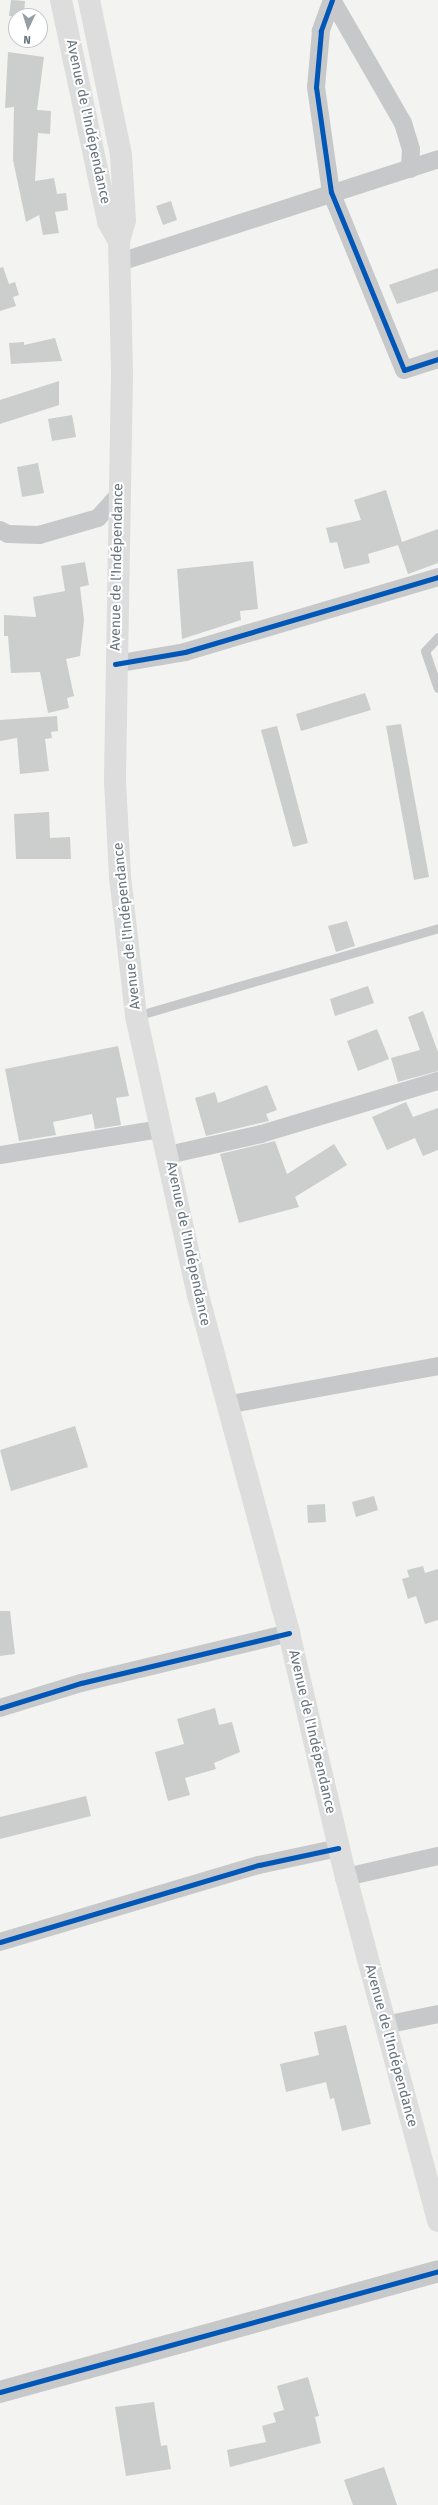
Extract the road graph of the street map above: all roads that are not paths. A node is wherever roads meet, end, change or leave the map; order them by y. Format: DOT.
graph roads {
  1 [pos="61,0"];
  2 [pos="89,0"];
  3 [pos="332,0"];
  4 [pos="438,159"];
  5 [pos="410,169"];
  6 [pos="331,192"];
  7 [pos="119,251"];
  8 [pos="438,359"];
  9 [pos="118,496"];
  10 [pos="0,530"];
  11 [pos="438,577"];
  12 [pos="438,637"];
  13 [pos="115,664"];
  14 [pos="438,688"];
  15 [pos="438,928"];
  16 [pos="136,1016"];
  17 [pos="438,1081"];
  18 [pos="161,1129"];
  19 [pos="0,1155"];
  20 [pos="168,1156"];
  21 [pos="438,1366"];
  22 [pos="226,1405"];
  23 [pos="289,1632"];
  24 [pos="0,1708"];
  25 [pos="338,1848"];
  26 [pos="438,1856"];
  27 [pos="346,1877"];
  28 [pos="0,1942"];
  29 [pos="438,2014"];
  30 [pos="385,2024"];
  31 [pos="438,2221"];
  32 [pos="438,2271"];
  33 [pos="0,2392"];
  1 -- 7 [label="main road, Avenue de l'Indépendance"];
  2 -- 7 [label="main road, Avenue de l'Indépendance"];
  3 -- 5 [label="street"];
  3 -- 6 [label="street"];
  4 -- 5 [label="street"];
  5 -- 6 [label="street"];
  6 -- 7 [label="street"];
  6 -- 8 [label="street"];
  7 -- 9 [label="main road, Avenue de l'Indépendance"];
  9 -- 10 [label="street"];
  9 -- 13 [label="main road, Avenue de l'Indépendance"];
  11 -- 13 [label="street"];
  12 -- 14 [label="lane"];
  13 -- 16 [label="main road, Avenue de l'Indépendance"];
  15 -- 16 [label="lane"];
  16 -- 18 [label="main road, Avenue de l'Indépendance"];
  17 -- 20 [label="street"];
  18 -- 19 [label="street"];
  18 -- 20 [label="main road, Avenue de l'Indépendance"];
  20 -- 22 [label="main road, Avenue de l'Indépendance"];
  21 -- 22 [label="street"];
  22 -- 23 [label="main road, Avenue de l'Indépendance"];
  23 -- 24 [label="street"];
  23 -- 25 [label="main road, Avenue de l'Indépendance"];
  25 -- 27 [label="main road, Avenue de l'Indépendance"];
  25 -- 28 [label="street"];
  26 -- 27 [label="street"];
  27 -- 30 [label="main road, Avenue de l'Indépendance"];
  29 -- 30 [label="street"];
  30 -- 31 [label="main road, Avenue de l'Indépendance"];
  32 -- 33 [label="street"];
}
